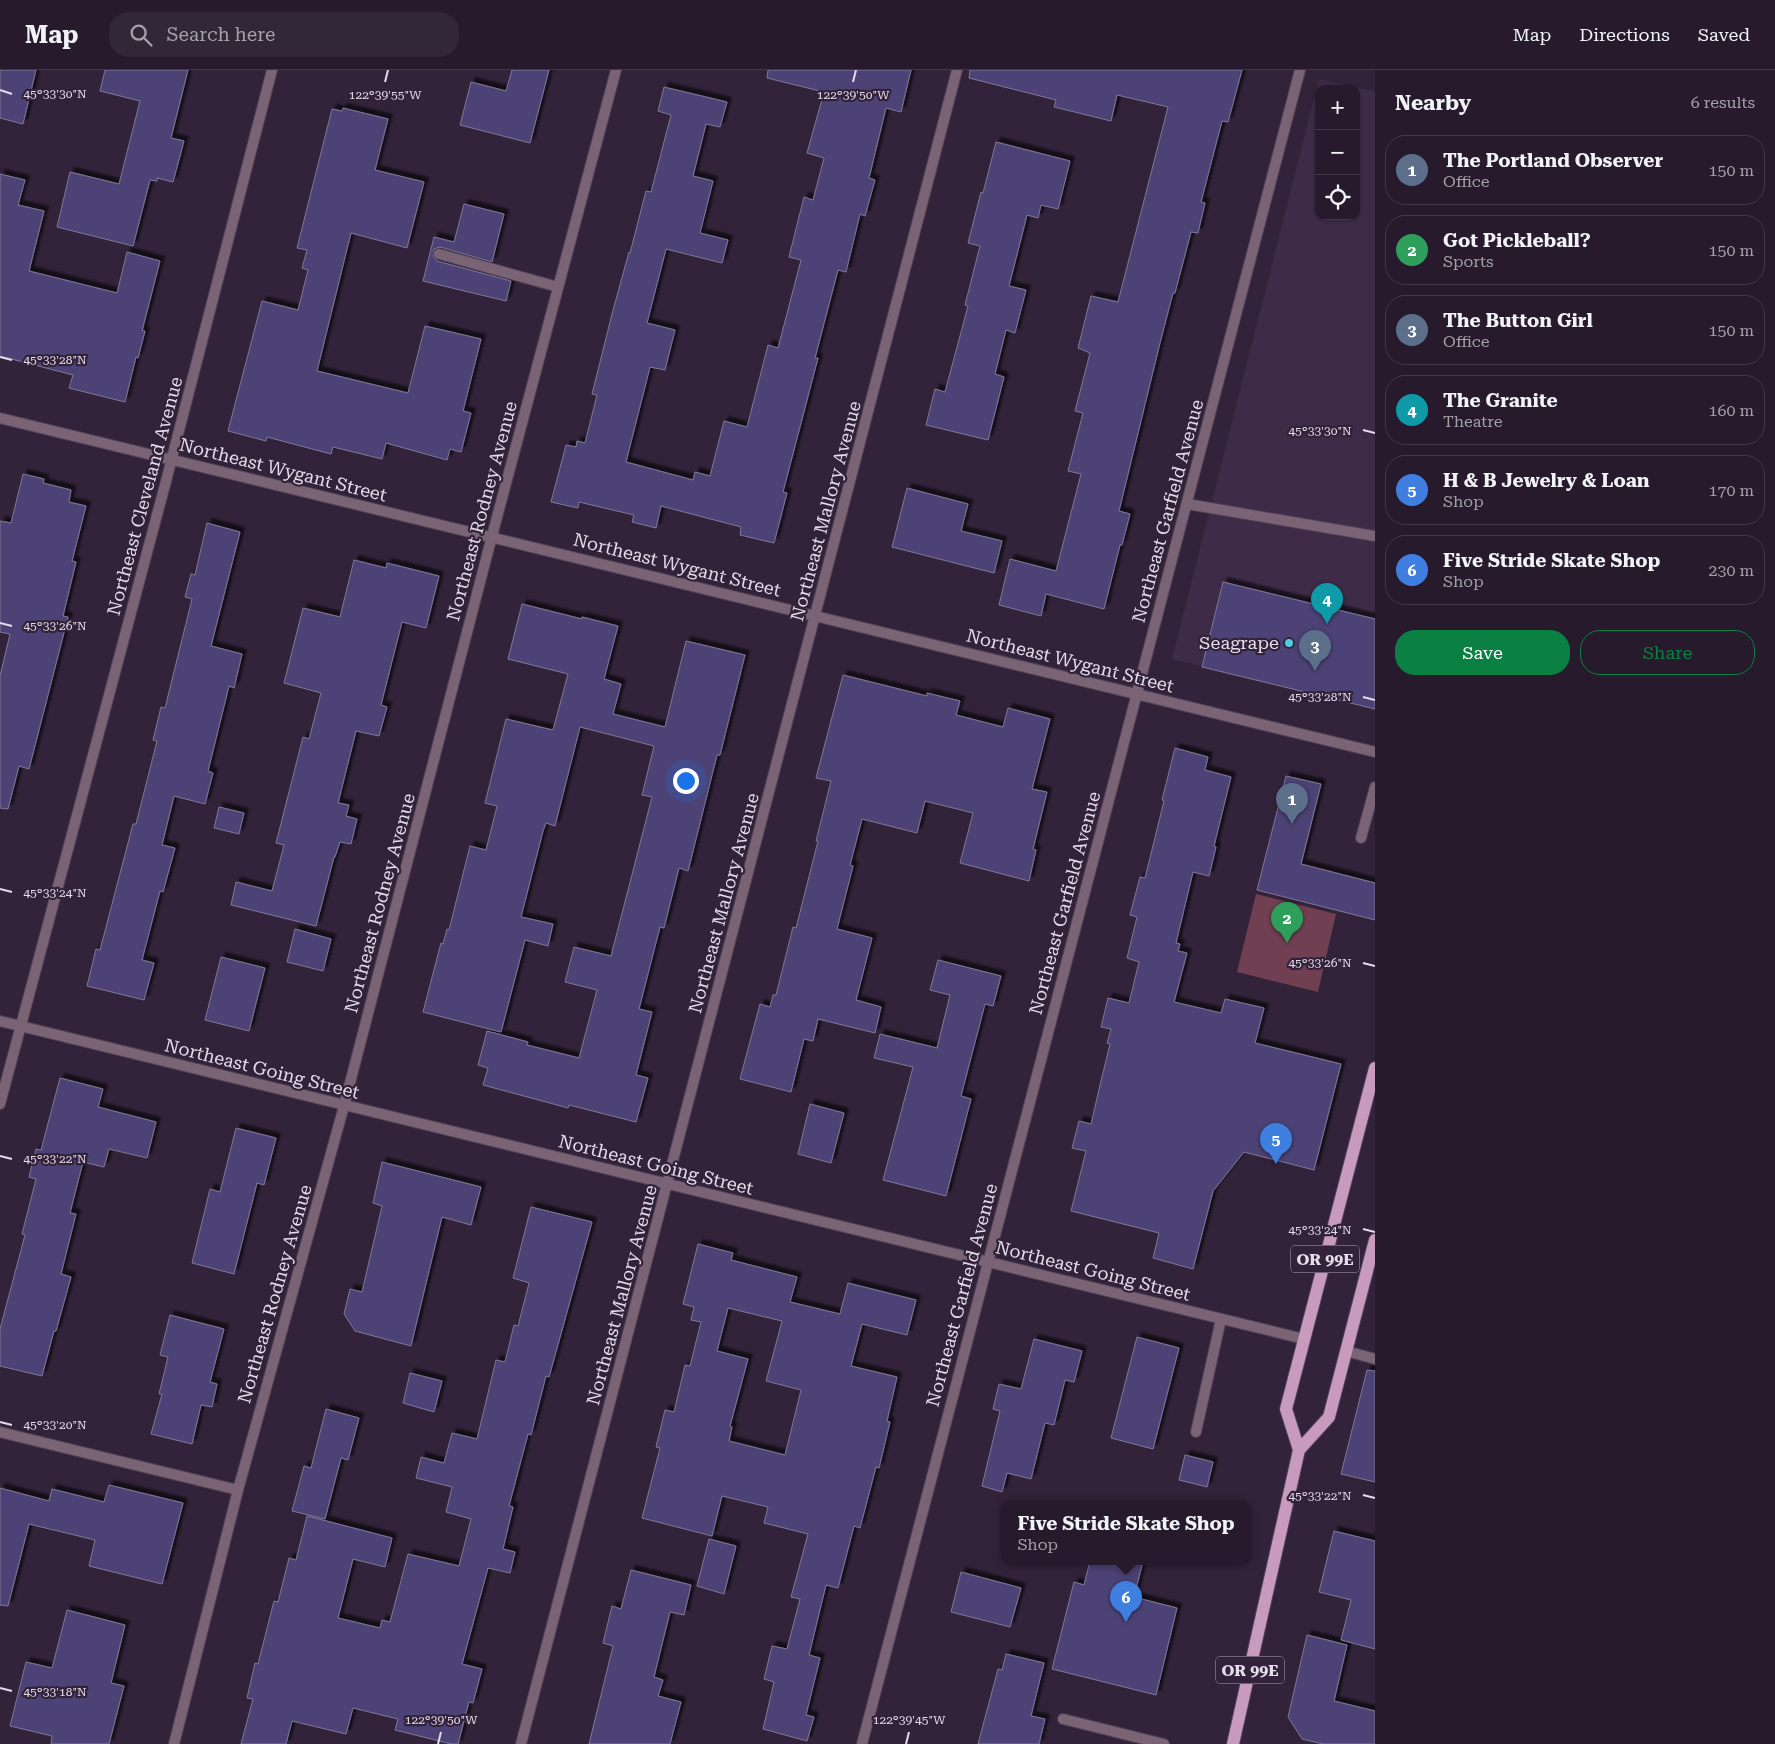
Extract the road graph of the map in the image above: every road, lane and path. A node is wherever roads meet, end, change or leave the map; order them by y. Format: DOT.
graph roads {
  1 [pos="272,70"];
  2 [pos="616,70"];
  3 [pos="957,70"];
  4 [pos="1300,70"];
  5 [pos="439,254"];
  6 [pos="558,287"];
  7 [pos="0,418"];
  8 [pos="172,459"];
  9 [pos="1187,504"];
  10 [pos="492,536"];
  11 [pos="1375,536"];
  12 [pos="816,616"];
  13 [pos="1137,694"];
  14 [pos="1375,752"];
  15 [pos="1375,786"];
  16 [pos="1361,838"];
  17 [pos="0,1021"];
  18 [pos="21,1026"];
  19 [pos="1375,1068"];
  20 [pos="0,1104"];
  21 [pos="344,1106"];
  22 [pos="668,1185"];
  23 [pos="1375,1240"];
  24 [pos="987,1262"];
  25 [pos="1220,1319"];
  26 [pos="1304,1340"];
  27 [pos="1346,1351"];
  28 [pos="1375,1359"];
  29 [pos="0,1432"];
  30 [pos="1196,1432"];
  31 [pos="1299,1450"];
  32 [pos="238,1490"];
  33 [pos="1063,1719"];
  34 [pos="174,1744"];
  35 [pos="521,1744"];
  36 [pos="862,1744"];
  37 [pos="1164,1744"];
  38 [pos="1233,1744"];
  1 -- 8 [label="street, Northeast Cleveland Avenue"];
  2 -- 6 [label="street, Northeast Rodney Avenue"];
  3 -- 12 [label="street, Northeast Mallory Avenue"];
  4 -- 9 [label="street, Northeast Garfield Avenue"];
  5 -- 6 [label="street"];
  6 -- 10 [label="street, Northeast Rodney Avenue"];
  7 -- 8 [label="street, Northeast Wygant Street"];
  8 -- 10 [label="street, Northeast Wygant Street"];
  8 -- 18 [label="street, Northeast Cleveland Avenue"];
  9 -- 11 [label="street"];
  9 -- 13 [label="street, Northeast Garfield Avenue"];
  10 -- 12 [label="street, Northeast Wygant Street"];
  10 -- 21 [label="street, Northeast Rodney Avenue"];
  12 -- 13 [label="street, Northeast Wygant Street"];
  12 -- 22 [label="street, Northeast Mallory Avenue"];
  13 -- 14 [label="street, Northeast Wygant Street"];
  13 -- 24 [label="street, Northeast Garfield Avenue"];
  15 -- 16 [label="street"];
  17 -- 18 [label="street, Northeast Going Street"];
  18 -- 20 [label="street, Northeast Cleveland Avenue"];
  18 -- 21 [label="street, Northeast Going Street"];
  19 -- 26 [label="main road, OR 99E"];
  21 -- 22 [label="street, Northeast Going Street"];
  21 -- 32 [label="street, Northeast Rodney Avenue"];
  22 -- 24 [label="street, Northeast Going Street"];
  22 -- 35 [label="street, Northeast Mallory Avenue"];
  23 -- 27 [label="main road, OR 99E"];
  24 -- 25 [label="street, Northeast Going Street"];
  24 -- 36 [label="street, Northeast Garfield Avenue"];
  25 -- 26 [label="street, Northeast Going Street"];
  25 -- 30 [label="street"];
  26 -- 31 [label="main road, OR 99E"];
  27 -- 28 [label="street"];
  27 -- 31 [label="main road, OR 99E"];
  29 -- 32 [label="street"];
  31 -- 38 [label="main road, OR 99E"];
  32 -- 34 [label="street, Northeast Rodney Avenue"];
  33 -- 37 [label="street"];
}
